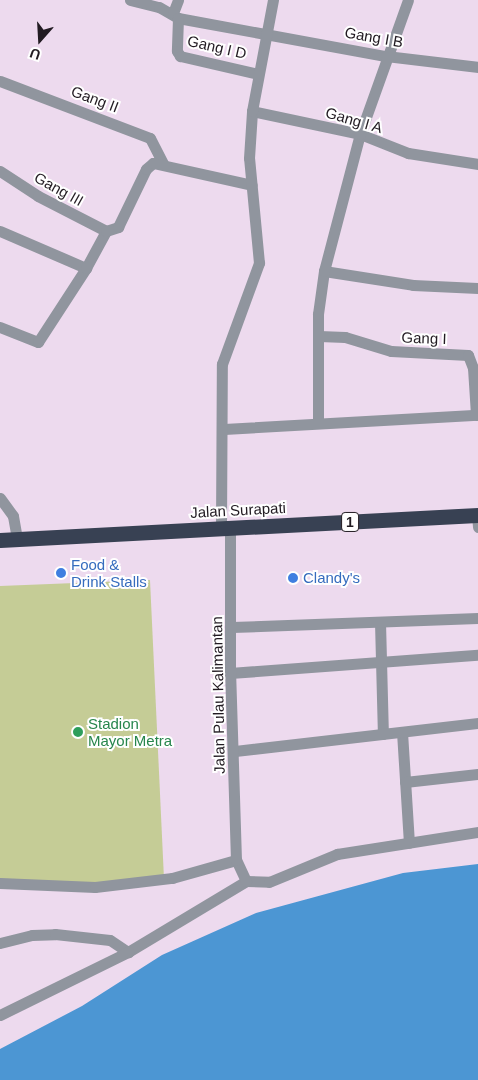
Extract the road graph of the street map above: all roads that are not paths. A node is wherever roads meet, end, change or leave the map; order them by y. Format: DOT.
graph roads {
  1 [pos="130,0"];
  2 [pos="178,0"];
  3 [pos="273,0"];
  4 [pos="408,0"];
  5 [pos="176,16"];
  6 [pos="266,32"];
  7 [pos="386,56"];
  8 [pos="478,66"];
  9 [pos="258,74"];
  10 [pos="0,81"];
  11 [pos="252,111"];
  12 [pos="360,134"];
  13 [pos="163,164"];
  14 [pos="478,164"];
  15 [pos="0,171"];
  16 [pos="252,185"];
  17 [pos="0,231"];
  18 [pos="106,231"];
  19 [pos="86,268"];
  20 [pos="324,271"];
  21 [pos="478,288"];
  22 [pos="0,327"];
  23 [pos="319,336"];
  24 [pos="477,415"];
  25 [pos="318,422"];
  26 [pos="224,430"];
  27 [pos="0,498"];
  28 [pos="478,519"];
  29 [pos="226,529"];
  30 [pos="17,539"];
  31 [pos="0,540"];
  32 [pos="478,618"];
  33 [pos="380,622"];
  34 [pos="232,627"];
  35 [pos="478,655"];
  36 [pos="380,660"];
  37 [pos="230,673"];
  38 [pos="478,723"];
  39 [pos="402,732"];
  40 [pos="383,734"];
  41 [pos="235,751"];
  42 [pos="478,774"];
  43 [pos="404,782"];
  44 [pos="478,832"];
  45 [pos="408,843"];
  46 [pos="236,860"];
  47 [pos="246,881"];
  48 [pos="0,882"];
  49 [pos="0,943"];
  50 [pos="128,952"];
  51 [pos="0,1015"];
  1 -- 5 [label="street, Gang I B"];
  2 -- 5 [label="street"];
  3 -- 6 [label="street, Jalan Pulau Kalimantan"];
  4 -- 7 [label="street"];
  5 -- 6 [label="street, Gang I B"];
  5 -- 9 [label="street, Gang I D"];
  6 -- 7 [label="street, Gang I B"];
  6 -- 9 [label="street, Jalan Pulau Kalimantan"];
  7 -- 8 [label="street, Gang I B"];
  7 -- 12 [label="street"];
  9 -- 11 [label="street, Jalan Pulau Kalimantan"];
  10 -- 13 [label="street, Gang II"];
  11 -- 12 [label="street, Gang I A"];
  11 -- 16 [label="street, Jalan Pulau Kalimantan"];
  12 -- 14 [label="street, Gang I A"];
  12 -- 20 [label="street"];
  13 -- 16 [label="street"];
  13 -- 18 [label="street"];
  15 -- 18 [label="street, Gang III"];
  16 -- 26 [label="street, Jalan Pulau Kalimantan"];
  17 -- 19 [label="street"];
  18 -- 19 [label="street"];
  19 -- 22 [label="street"];
  20 -- 21 [label="street"];
  20 -- 23 [label="street"];
  23 -- 24 [label="street, Gang I"];
  23 -- 25 [label="street"];
  24 -- 25 [label="street"];
  25 -- 26 [label="street"];
  26 -- 29 [label="street, Jalan Pulau Kalimantan"];
  27 -- 30 [label="street"];
  28 -- 29 [label="highway, Jalan Surapati / 1"];
  29 -- 30 [label="highway, Jalan Surapati / 1"];
  29 -- 34 [label="street, Jalan Pulau Kalimantan"];
  30 -- 31 [label="highway, Jalan Surapati / 1"];
  32 -- 33 [label="street"];
  33 -- 34 [label="street"];
  33 -- 36 [label="street"];
  34 -- 37 [label="street, Jalan Pulau Kalimantan"];
  35 -- 36 [label="street"];
  36 -- 37 [label="street"];
  36 -- 40 [label="street"];
  37 -- 41 [label="street, Jalan Pulau Kalimantan"];
  38 -- 39 [label="street"];
  39 -- 40 [label="street"];
  39 -- 43 [label="street"];
  40 -- 41 [label="street"];
  41 -- 46 [label="street, Jalan Pulau Kalimantan"];
  42 -- 43 [label="street"];
  43 -- 45 [label="street"];
  44 -- 45 [label="street"];
  45 -- 47 [label="street"];
  46 -- 47 [label="street"];
  46 -- 48 [label="street"];
  47 -- 50 [label="street"];
  49 -- 50 [label="street"];
  50 -- 51 [label="street"];
}
